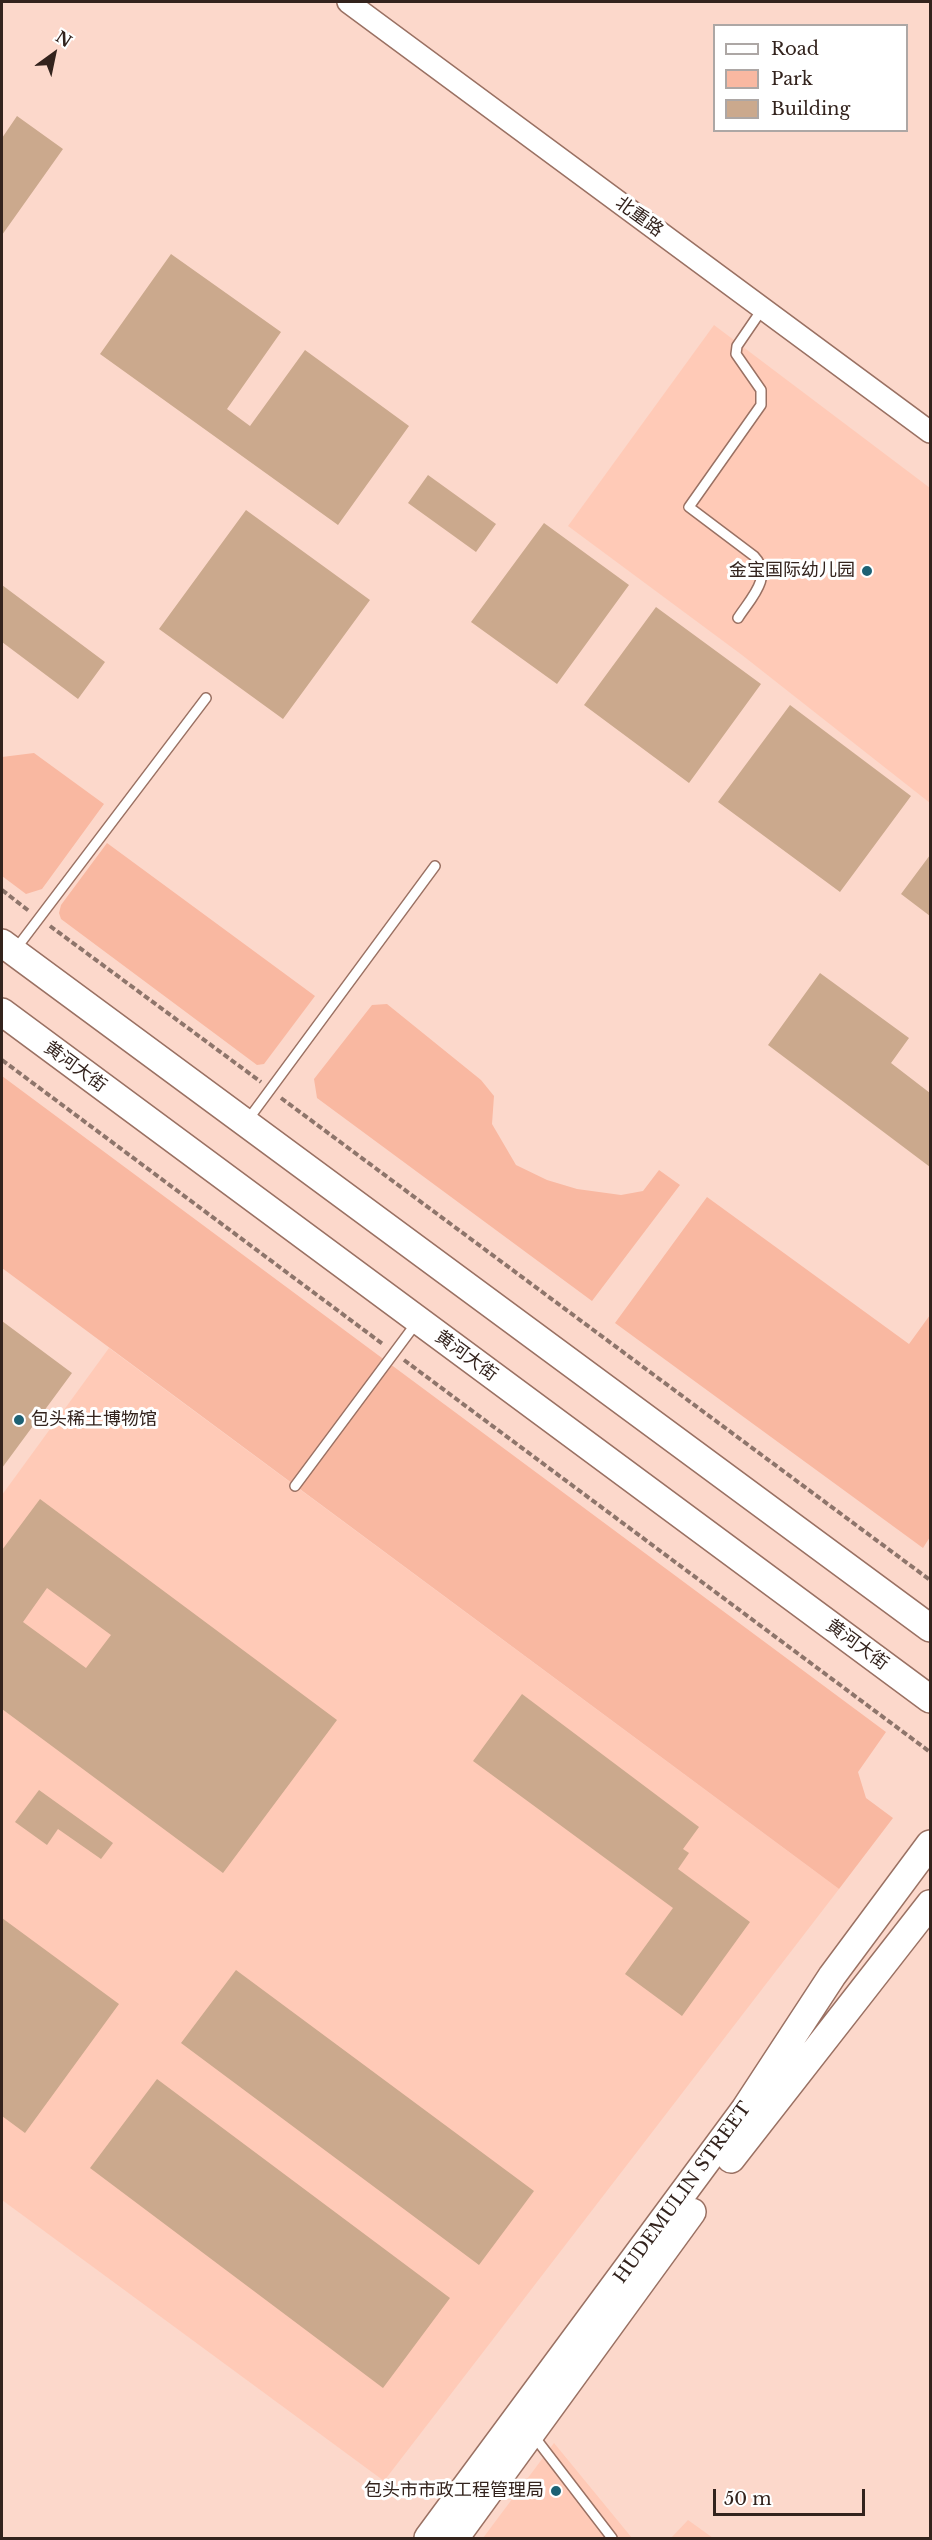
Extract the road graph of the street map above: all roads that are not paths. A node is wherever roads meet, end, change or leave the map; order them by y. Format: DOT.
graph roads {
  1 [pos="348,2"];
  2 [pos="763,308"];
  3 [pos="930,432"];
  4 [pos="738,618"];
  5 [pos="206,698"];
  6 [pos="435,866"];
  7 [pos="8,948"];
  8 [pos="2,1012"];
  9 [pos="245,1123"];
  10 [pos="418,1320"];
  11 [pos="295,1486"];
  12 [pos="930,1628"];
  13 [pos="930,1699"];
  14 [pos="930,1844"];
  15 [pos="930,1904"];
  16 [pos="532,2433"];
  17 [pos="429,2538"];
  18 [pos="455,2538"];
  19 [pos="612,2538"];
  1 -- 2 [label="street, 北重路"];
  2 -- 3 [label="street, 北重路"];
  2 -- 4 [label="lane"];
  5 -- 7 [label="lane"];
  6 -- 9 [label="lane"];
  7 -- 9 [label="main road"];
  8 -- 10 [label="main road, 黄河大街"];
  9 -- 12 [label="main road"];
  10 -- 11 [label="lane"];
  10 -- 13 [label="main road, 黄河大街"];
  14 -- 17 [label="main road, HUDEMULIN STREET"];
  15 -- 16 [label="main road, HUDEMULIN STREET"];
  16 -- 18 [label="main road, HUDEMULIN STREET"];
  16 -- 19 [label="lane"];
}
